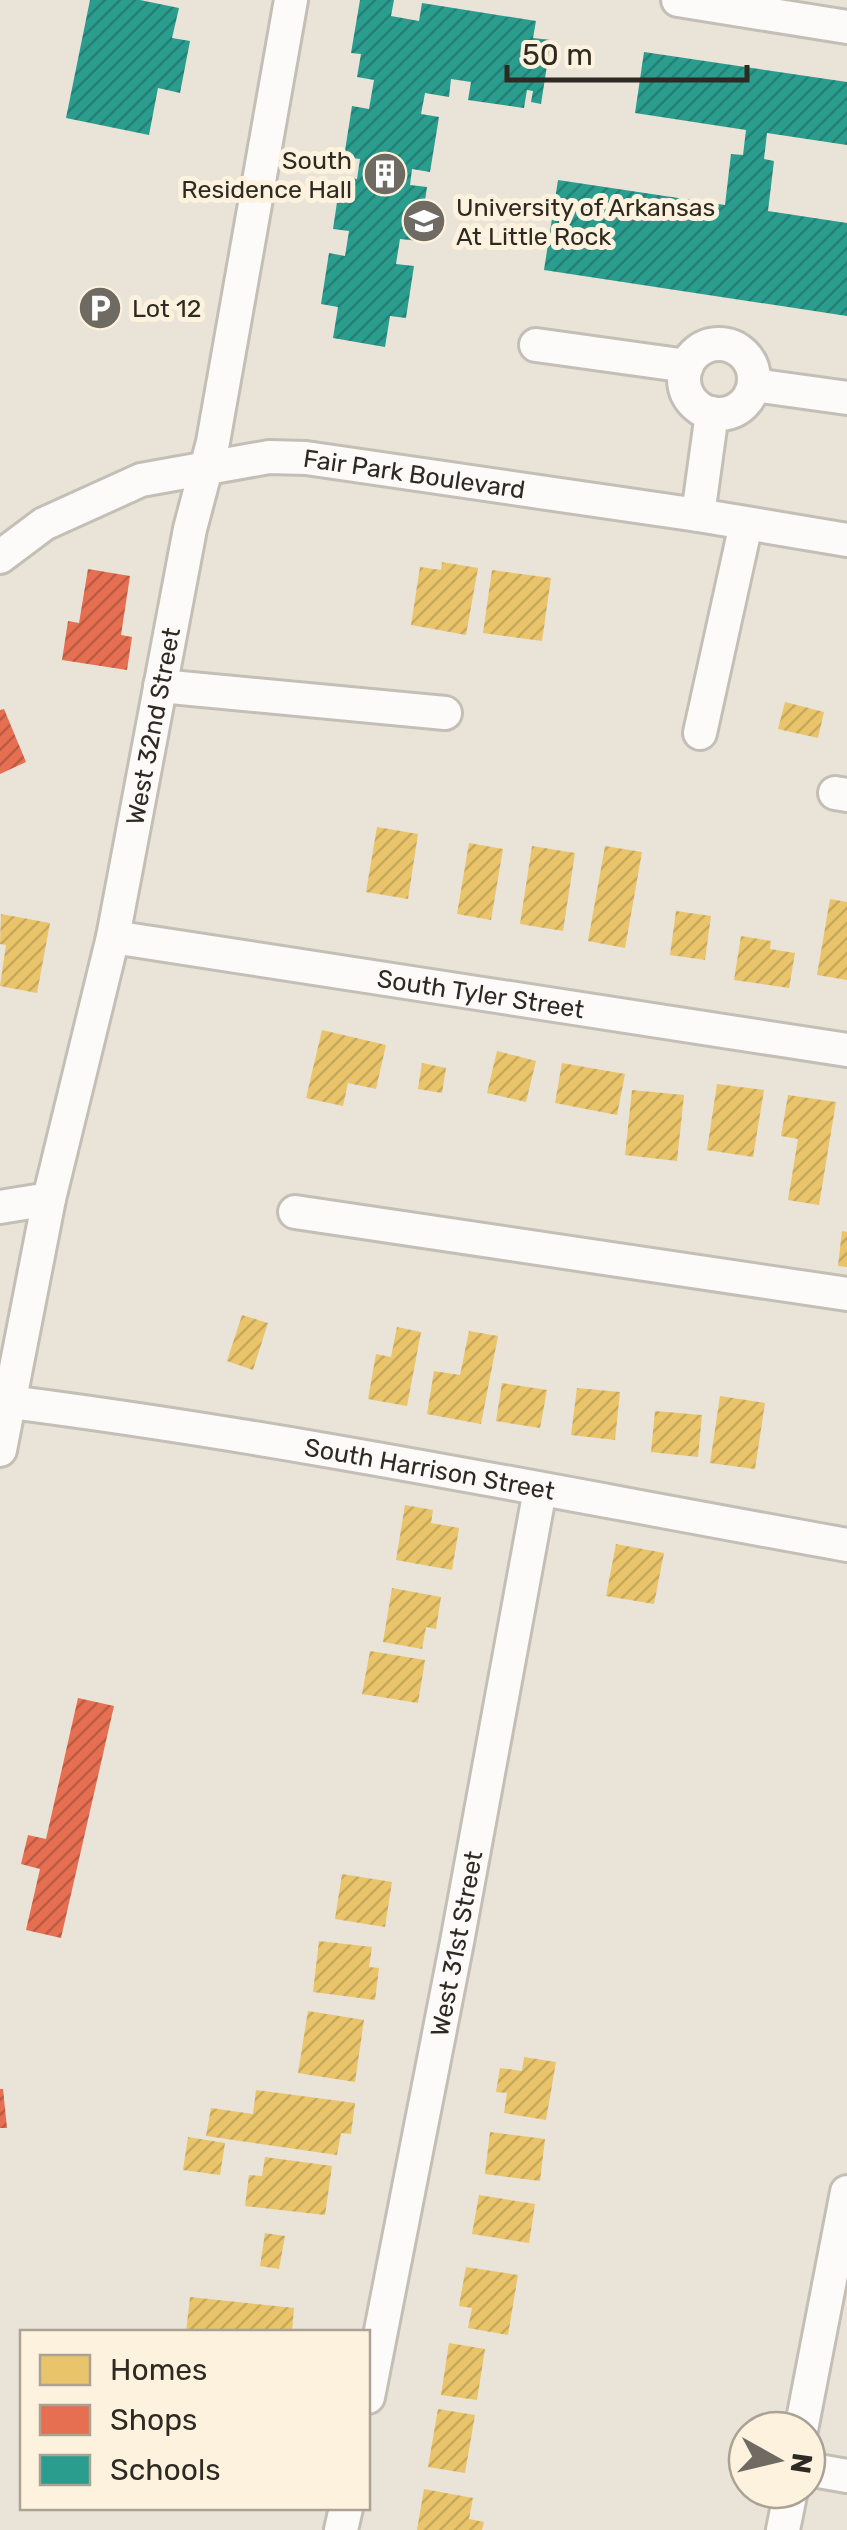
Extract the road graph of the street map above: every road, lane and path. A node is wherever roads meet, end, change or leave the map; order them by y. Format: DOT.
graph roads {
  1 [pos="291,0"];
  2 [pos="678,0"];
  3 [pos="847,27"];
  4 [pos="536,345"];
  5 [pos="687,366"];
  6 [pos="754,384"];
  7 [pos="847,398"];
  8 [pos="712,413"];
  9 [pos="204,466"];
  10 [pos="698,515"];
  11 [pos="746,524"];
  12 [pos="847,540"];
  13 [pos="0,557"];
  14 [pos="160,686"];
  15 [pos="446,714"];
  16 [pos="700,733"];
  17 [pos="113,937"];
  18 [pos="847,1050"];
  19 [pos="49,1198"];
  20 [pos="0,1206"];
  21 [pos="295,1212"];
  22 [pos="847,1294"];
  23 [pos="10,1402"];
  24 [pos="0,1450"];
  25 [pos="540,1490"];
  26 [pos="847,1545"];
  27 [pos="847,2192"];
  28 [pos="370,2387"];
  29 [pos="804,2410"];
  1 -- 9 [label="street, West 32nd Street"];
  2 -- 3 [label="street"];
  4 -- 5 [label="street"];
  5 -- 6 [label="street"];
  5 -- 8 [label="street"];
  6 -- 7 [label="street"];
  6 -- 8 [label="street"];
  8 -- 10 [label="street"];
  9 -- 10 [label="street, Fair Park Boulevard"];
  9 -- 13 [label="street, Fair Park Boulevard"];
  9 -- 14 [label="street, West 32nd Street"];
  10 -- 11 [label="street, Fair Park Boulevard"];
  11 -- 12 [label="street, Fair Park Boulevard"];
  11 -- 16 [label="street"];
  14 -- 15 [label="street"];
  14 -- 17 [label="street, West 32nd Street"];
  17 -- 18 [label="street, South Tyler Street"];
  17 -- 19 [label="street, West 32nd Street"];
  19 -- 20 [label="street"];
  19 -- 23 [label="street, West 32nd Street"];
  21 -- 22 [label="street"];
  23 -- 24 [label="street, West 32nd Street"];
  23 -- 25 [label="street, South Harrison Street"];
  25 -- 26 [label="street, South Harrison Street"];
  25 -- 28 [label="street, West 31st Street"];
  27 -- 29 [label="street"];
}
